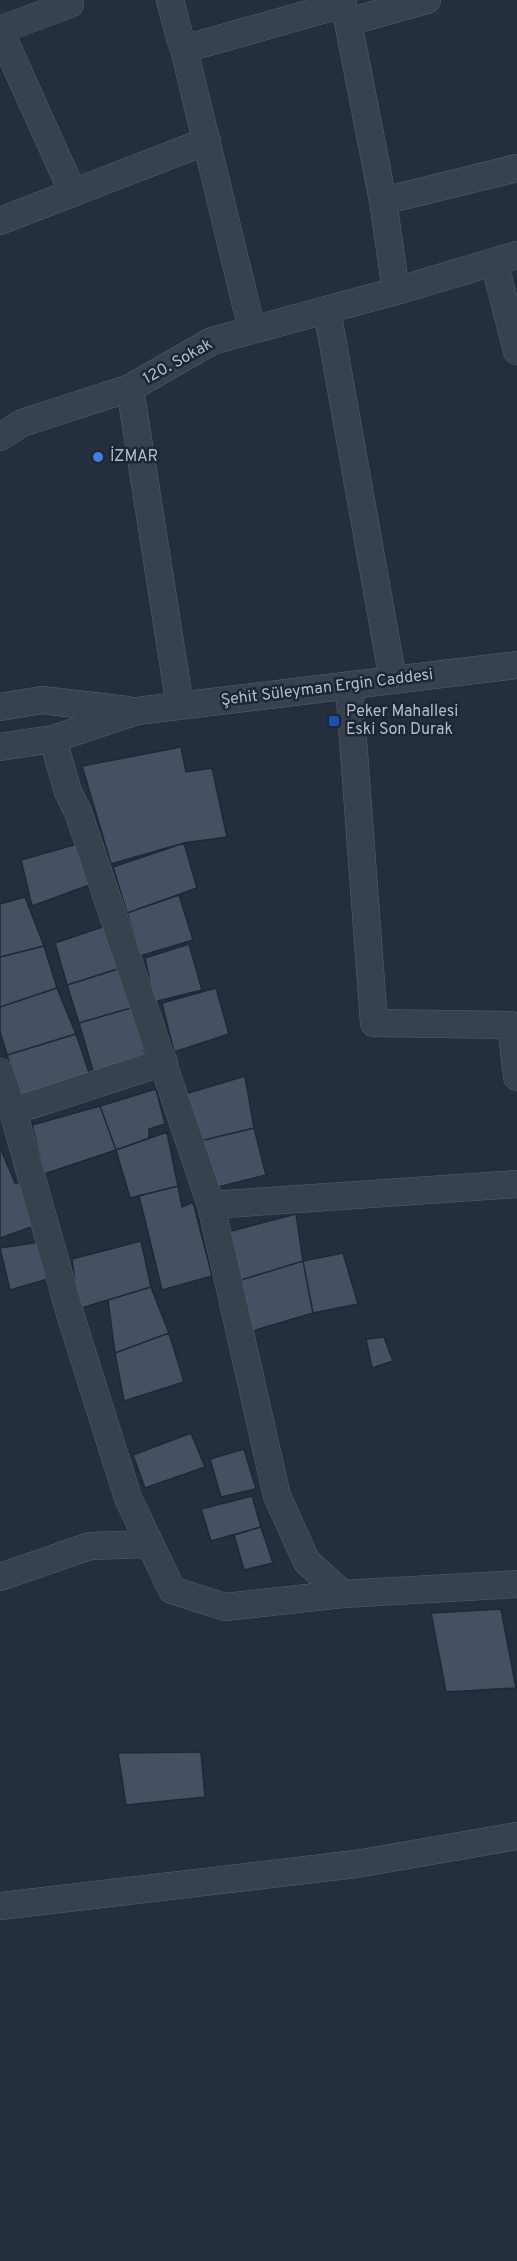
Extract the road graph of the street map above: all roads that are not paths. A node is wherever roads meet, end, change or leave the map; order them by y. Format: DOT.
graph roads {
  1 [pos="170,0"];
  2 [pos="427,0"];
  3 [pos="73,1"];
  4 [pos="344,8"];
  5 [pos="0,31"];
  6 [pos="184,49"];
  7 [pos="207,141"];
  8 [pos="517,168"];
  9 [pos="73,193"];
  10 [pos="383,201"];
  11 [pos="0,221"];
  12 [pos="505,258"];
  13 [pos="396,291"];
  14 [pos="327,310"];
  15 [pos="252,330"];
  16 [pos="517,351"];
  17 [pos="130,388"];
  18 [pos="7,427"];
  19 [pos="517,665"];
  20 [pos="393,680"];
  21 [pos="349,685"];
  22 [pos="180,705"];
  23 [pos="0,707"];
  24 [pos="137,711"];
  25 [pos="53,739"];
  26 [pos="0,747"];
  27 [pos="164,1062"];
  28 [pos="0,1072"];
  29 [pos="517,1077"];
  30 [pos="13,1111"];
  31 [pos="517,1184"];
  32 [pos="211,1205"];
  33 [pos="148,1544"];
  34 [pos="0,1577"];
  35 [pos="517,1584"];
  36 [pos="343,1594"];
  37 [pos="517,1836"];
  38 [pos="0,1906"];
  1 -- 6 [label="street"];
  2 -- 4 [label="street"];
  3 -- 5 [label="street"];
  4 -- 6 [label="street"];
  4 -- 10 [label="street"];
  5 -- 9 [label="street"];
  6 -- 7 [label="street"];
  7 -- 9 [label="street"];
  7 -- 15 [label="street"];
  8 -- 10 [label="street"];
  9 -- 11 [label="street"];
  10 -- 13 [label="street"];
  12 -- 13 [label="street, 120. Sokak"];
  12 -- 16 [label="street"];
  13 -- 14 [label="street, 120. Sokak"];
  14 -- 15 [label="street, 120. Sokak"];
  14 -- 20 [label="street"];
  15 -- 17 [label="street, 120. Sokak"];
  17 -- 18 [label="street, 120. Sokak"];
  17 -- 22 [label="street"];
  19 -- 20 [label="street, Şehit Süleyman Ergin Caddesi"];
  20 -- 21 [label="street, Şehit Süleyman Ergin Caddesi"];
  21 -- 22 [label="street, Şehit Süleyman Ergin Caddesi"];
  21 -- 29 [label="street"];
  22 -- 24 [label="street, Şehit Süleyman Ergin Caddesi"];
  23 -- 24 [label="street, Şehit Süleyman Ergin Caddesi"];
  24 -- 25 [label="street, Şehit Süleyman Ergin Caddesi"];
  25 -- 26 [label="street, Şehit Süleyman Ergin Caddesi"];
  25 -- 27 [label="street"];
  27 -- 30 [label="street"];
  27 -- 32 [label="street"];
  28 -- 30 [label="street"];
  30 -- 33 [label="street"];
  31 -- 32 [label="street"];
  32 -- 36 [label="street"];
  33 -- 34 [label="street"];
  33 -- 36 [label="street"];
  35 -- 36 [label="street"];
  37 -- 38 [label="street"];
}
